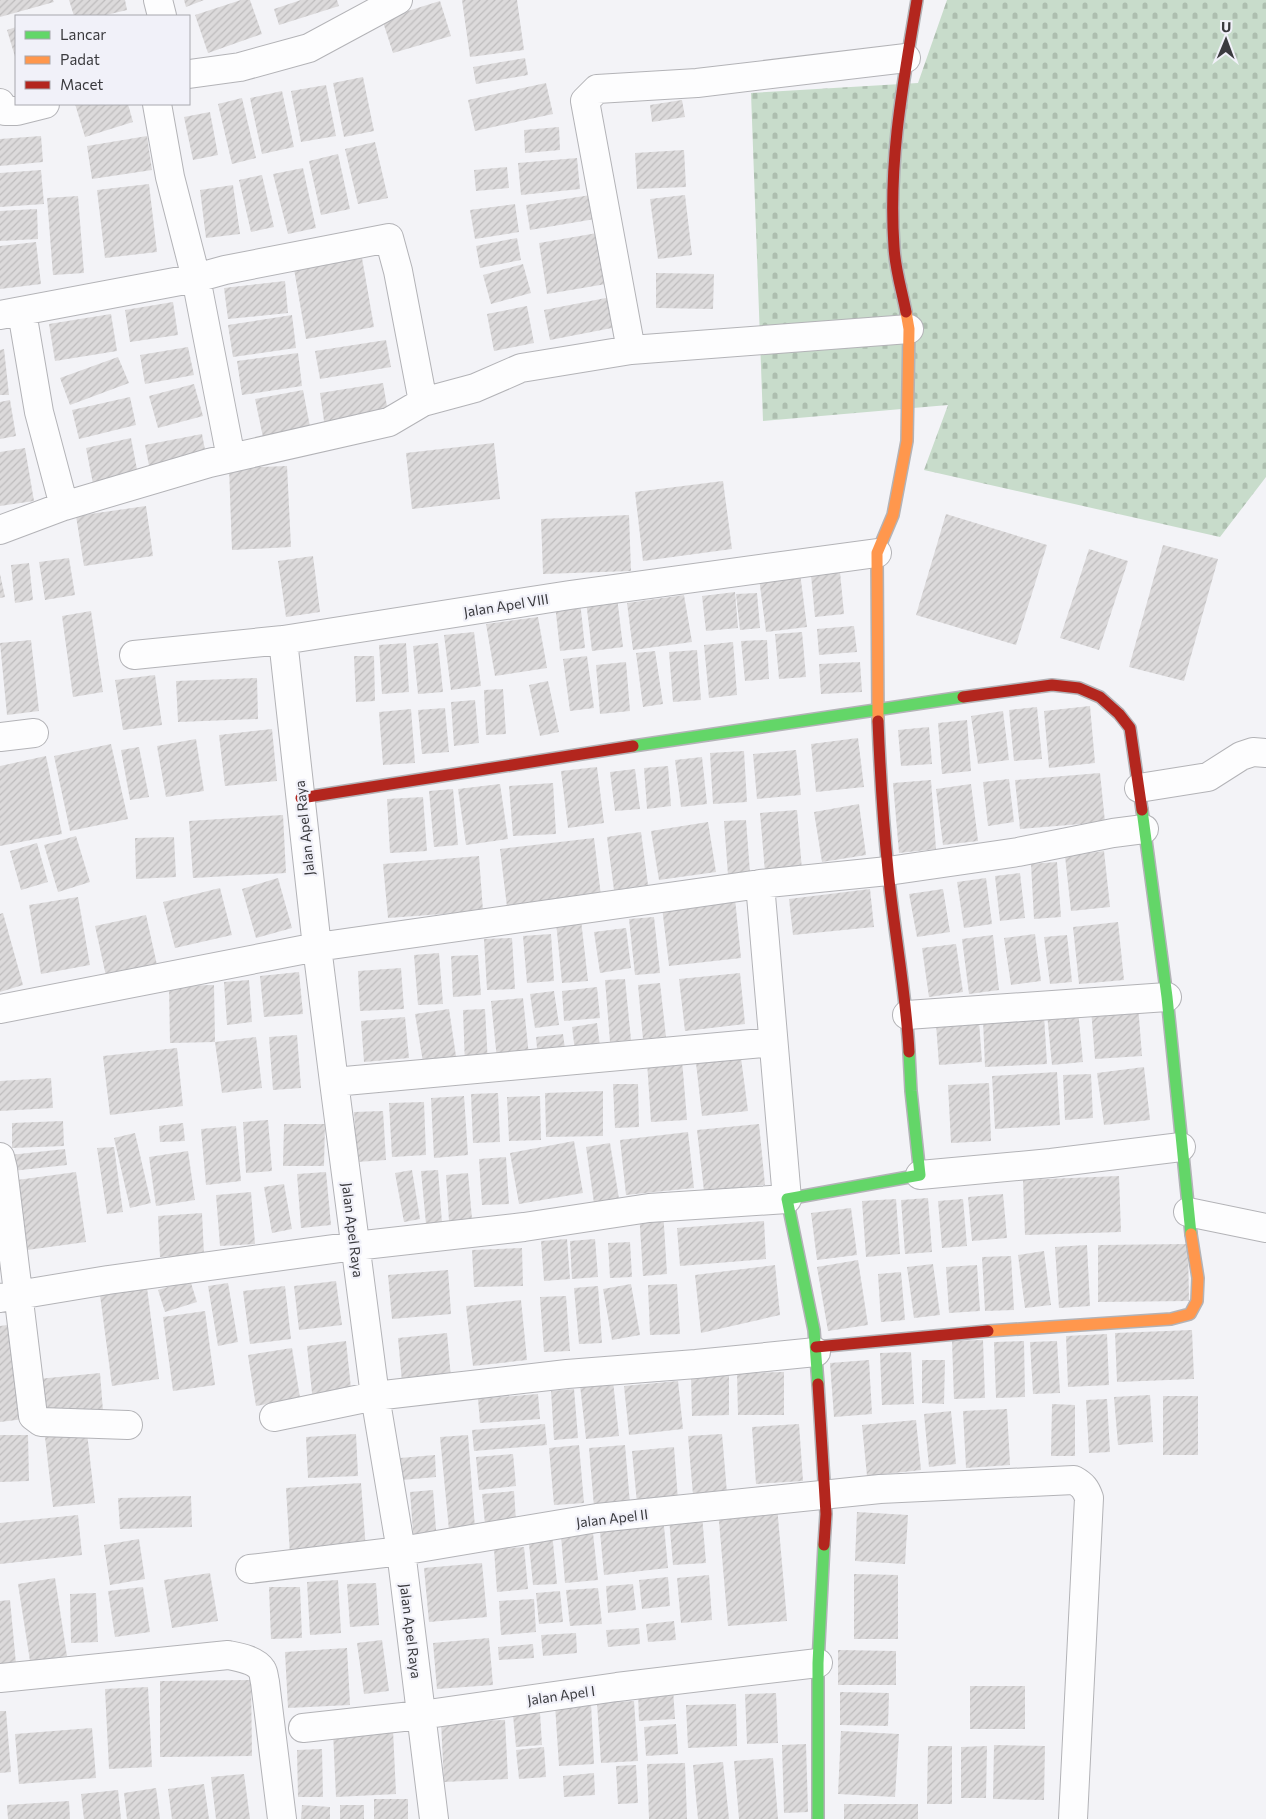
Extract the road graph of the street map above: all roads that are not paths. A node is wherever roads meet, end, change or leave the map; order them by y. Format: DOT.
graph roads {
  1 [pos="158,0"];
  2 [pos="398,0"];
  3 [pos="917,0"];
  4 [pos="355,10"];
  5 [pos="162,15"];
  6 [pos="906,58"];
  7 [pos="190,74"];
  8 [pos="0,103"];
  9 [pos="40,105"];
  10 [pos="157,105"];
  11 [pos="196,278"];
  12 [pos="11,313"];
  13 [pos="909,329"];
  14 [pos="631,350"];
  15 [pos="423,402"];
  16 [pos="231,458"];
  17 [pos="64,506"];
  18 [pos="0,530"];
  19 [pos="877,553"];
  20 [pos="283,640"];
  21 [pos="134,654"];
  22 [pos="878,709"];
  23 [pos="34,733"];
  24 [pos="0,737"];
  25 [pos="1266,753"];
  26 [pos="1139,788"];
  27 [pos="301,798"];
  28 [pos="1144,829"];
  29 [pos="888,871"];
  30 [pos="760,884"];
  31 [pos="317,947"];
  32 [pos="1167,997"];
  33 [pos="0,1009"];
  34 [pos="907,1015"];
  35 [pos="773,1042"];
  36 [pos="334,1082"];
  37 [pos="1182,1147"];
  38 [pos="0,1157"];
  39 [pos="920,1175"];
  40 [pos="787,1199"];
  41 [pos="1188,1212"];
  42 [pos="1266,1228"];
  43 [pos="355,1246"];
  44 [pos="9,1296"];
  45 [pos="816,1349"];
  46 [pos="375,1396"];
  47 [pos="274,1417"];
  48 [pos="128,1425"];
  49 [pos="825,1494"];
  50 [pos="401,1551"];
  51 [pos="250,1569"];
  52 [pos="818,1663"];
  53 [pos="0,1678"];
  54 [pos="421,1715"];
  55 [pos="303,1728"];
  56 [pos="282,1819"];
  57 [pos="434,1819"];
  58 [pos="818,1819"];
  59 [pos="1073,1819"];
  1 -- 5 [label="street"];
  2 -- 4 [label="street"];
  3 -- 6 [label="street"];
  4 -- 7 [label="street"];
  6 -- 13 [label="street"];
  6 -- 14 [label="street"];
  8 -- 9 [label="street"];
  10 -- 11 [label="street"];
  11 -- 12 [label="street"];
  11 -- 15 [label="street"];
  11 -- 16 [label="street"];
  12 -- 17 [label="street"];
  13 -- 14 [label="street"];
  13 -- 19 [label="street"];
  14 -- 15 [label="street"];
  15 -- 16 [label="street"];
  16 -- 17 [label="street"];
  17 -- 18 [label="street"];
  19 -- 20 [label="street, Jalan Apel VIII"];
  19 -- 22 [label="street"];
  20 -- 21 [label="street, Jalan Apel VIII"];
  20 -- 27 [label="street, Jalan Apel Raya"];
  22 -- 26 [label="street"];
  22 -- 27 [label="street"];
  22 -- 29 [label="street"];
  23 -- 24 [label="street"];
  25 -- 26 [label="street"];
  26 -- 28 [label="street"];
  27 -- 31 [label="street, Jalan Apel Raya"];
  28 -- 29 [label="street"];
  28 -- 32 [label="street"];
  29 -- 30 [label="street"];
  29 -- 34 [label="street"];
  30 -- 31 [label="street"];
  30 -- 35 [label="street"];
  31 -- 33 [label="street"];
  31 -- 36 [label="street, Jalan Apel Raya"];
  32 -- 34 [label="street"];
  32 -- 37 [label="street"];
  34 -- 39 [label="street"];
  35 -- 36 [label="street"];
  35 -- 40 [label="street"];
  36 -- 43 [label="street, Jalan Apel Raya"];
  37 -- 39 [label="street"];
  37 -- 41 [label="street"];
  38 -- 44 [label="street"];
  39 -- 40 [label="street"];
  40 -- 43 [label="street"];
  40 -- 45 [label="street"];
  41 -- 42 [label="street"];
  41 -- 45 [label="street"];
  43 -- 44 [label="street"];
  43 -- 46 [label="street, Jalan Apel Raya"];
  44 -- 48 [label="street"];
  45 -- 46 [label="street"];
  45 -- 49 [label="street"];
  46 -- 47 [label="street"];
  46 -- 50 [label="street, Jalan Apel Raya"];
  49 -- 50 [label="street, Jalan Apel II"];
  49 -- 52 [label="street"];
  49 -- 59 [label="street, Jalan Apel II"];
  50 -- 51 [label="street, Jalan Apel II"];
  50 -- 54 [label="street, Jalan Apel Raya"];
  52 -- 54 [label="street, Jalan Apel I"];
  52 -- 58 [label="street"];
  53 -- 56 [label="street"];
  54 -- 55 [label="street, Jalan Apel I"];
  54 -- 57 [label="street, Jalan Apel Raya"];
}
